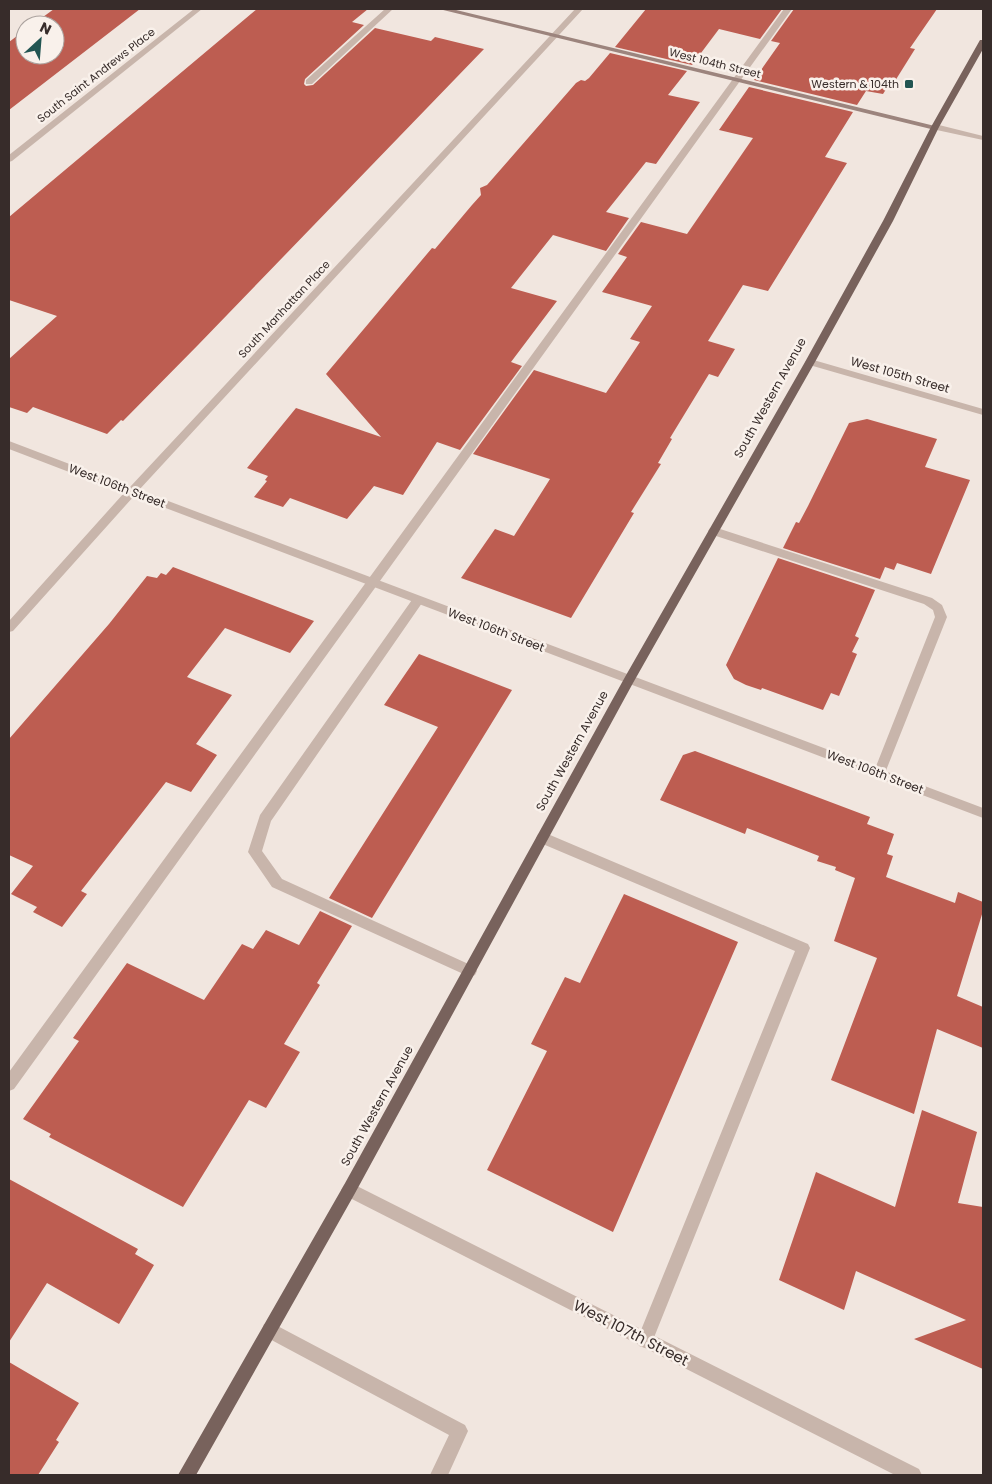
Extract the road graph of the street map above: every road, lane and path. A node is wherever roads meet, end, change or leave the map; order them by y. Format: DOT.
graph roads {
  1 [pos="198,9"];
  2 [pos="390,9"];
  3 [pos="442,9"];
  4 [pos="579,9"];
  5 [pos="788,9"];
  6 [pos="554,35"];
  7 [pos="983,42"];
  8 [pos="736,80"];
  9 [pos="310,82"];
  10 [pos="935,127"];
  11 [pos="983,138"];
  12 [pos="9,159"];
  13 [pos="810,362"];
  14 [pos="983,412"];
  15 [pos="9,445"];
  16 [pos="132,491"];
  17 [pos="714,530"];
  18 [pos="372,583"];
  19 [pos="418,600"];
  20 [pos="9,628"];
  21 [pos="629,680"];
  22 [pos="879,774"];
  23 [pos="983,813"];
  24 [pos="542,838"];
  25 [pos="470,971"];
  26 [pos="9,1084"];
  27 [pos="349,1190"];
  28 [pos="270,1330"];
  29 [pos="646,1340"];
  30 [pos="187,1475"];
  31 [pos="439,1475"];
  32 [pos="913,1475"];
  1 -- 12 [label="street, South Saint Andrews Place"];
  2 -- 9 [label="street"];
  3 -- 6 [label="street, West 104th Street"];
  4 -- 6 [label="street, South Manhattan Place"];
  5 -- 8 [label="street"];
  6 -- 8 [label="street, West 104th Street"];
  6 -- 16 [label="street, South Manhattan Place"];
  7 -- 10 [label="main road, South Western Avenue"];
  8 -- 10 [label="street, West 104th Street"];
  8 -- 18 [label="street"];
  10 -- 11 [label="street, West 104th Street"];
  10 -- 13 [label="main road, South Western Avenue"];
  13 -- 14 [label="street, West 105th Street"];
  13 -- 17 [label="main road, South Western Avenue"];
  15 -- 16 [label="street, West 106th Street"];
  16 -- 18 [label="street, West 106th Street"];
  16 -- 20 [label="street, South Manhattan Place"];
  17 -- 21 [label="main road, South Western Avenue"];
  17 -- 22 [label="street"];
  18 -- 19 [label="street, West 106th Street"];
  18 -- 26 [label="street"];
  19 -- 21 [label="street, West 106th Street"];
  19 -- 25 [label="street"];
  21 -- 22 [label="street, West 106th Street"];
  21 -- 24 [label="main road, South Western Avenue"];
  22 -- 23 [label="street, West 106th Street"];
  24 -- 25 [label="main road, South Western Avenue"];
  24 -- 29 [label="street"];
  25 -- 27 [label="main road, South Western Avenue"];
  27 -- 28 [label="main road, South Western Avenue"];
  27 -- 29 [label="street, West 107th Street"];
  28 -- 30 [label="main road, South Western Avenue"];
  28 -- 31 [label="street"];
  29 -- 32 [label="street, West 107th Street"];
}
